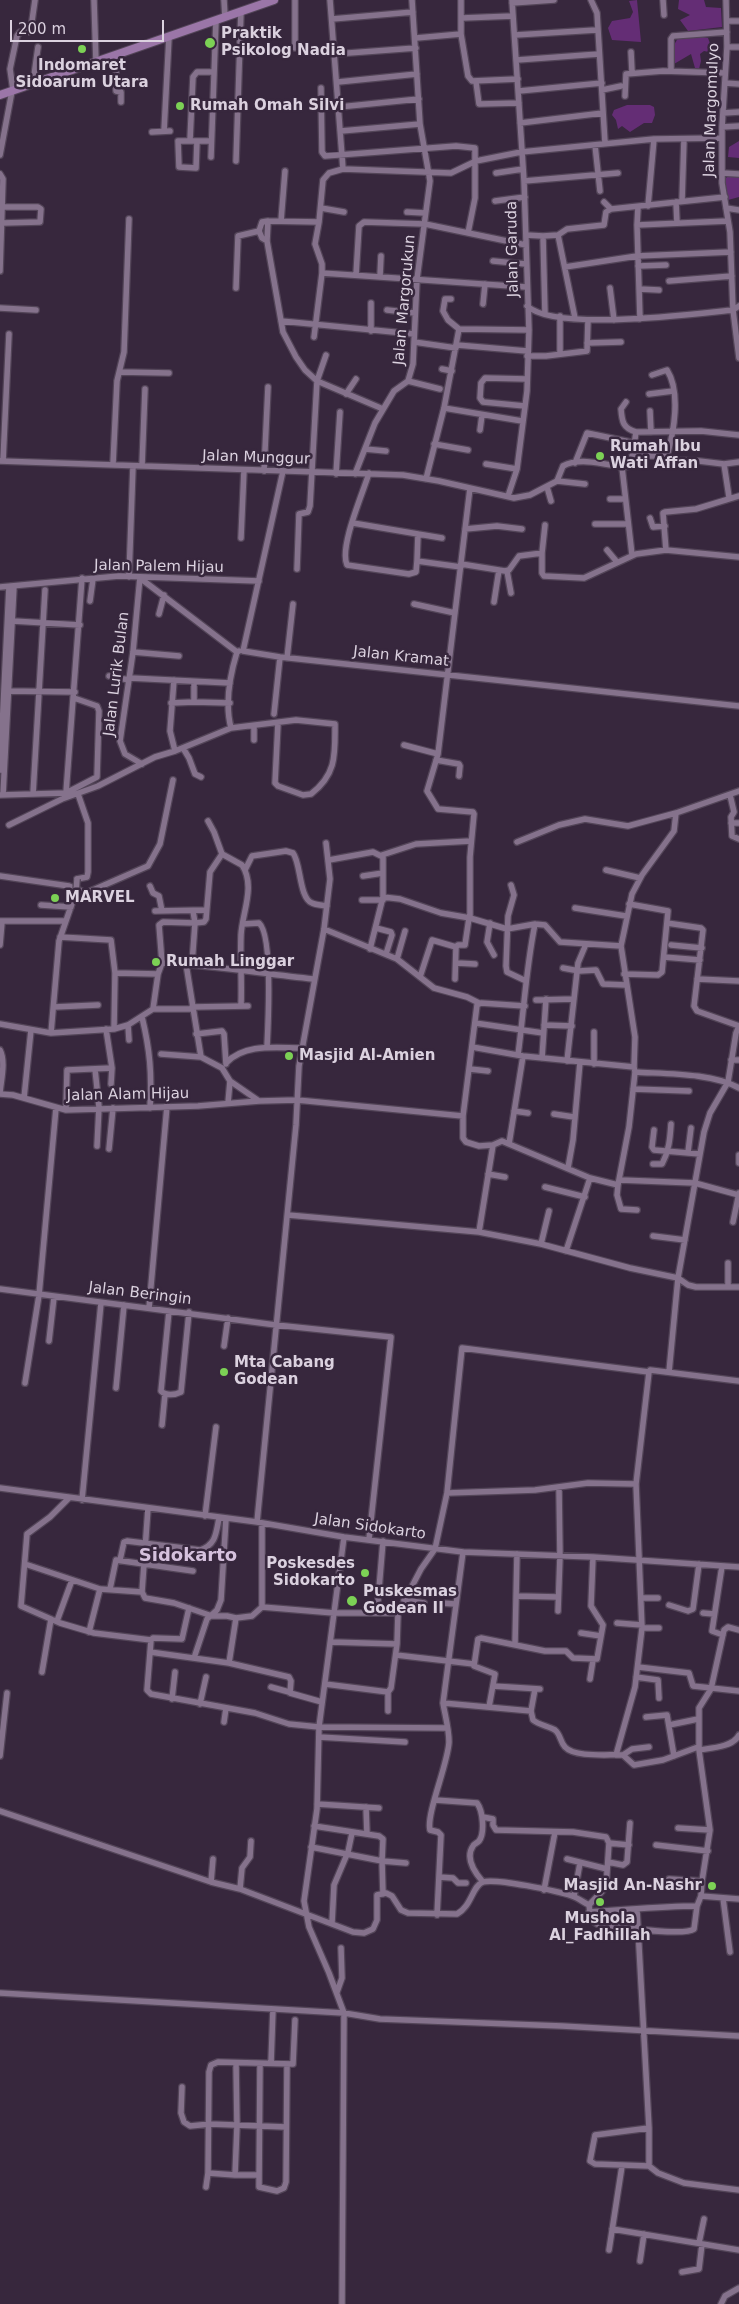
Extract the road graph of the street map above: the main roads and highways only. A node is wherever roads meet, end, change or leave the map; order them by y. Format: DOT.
graph roads {
  1 [pos="274,0"];
  2 [pos="0,95"];
  1 -- 2 [label="main road"];
}
